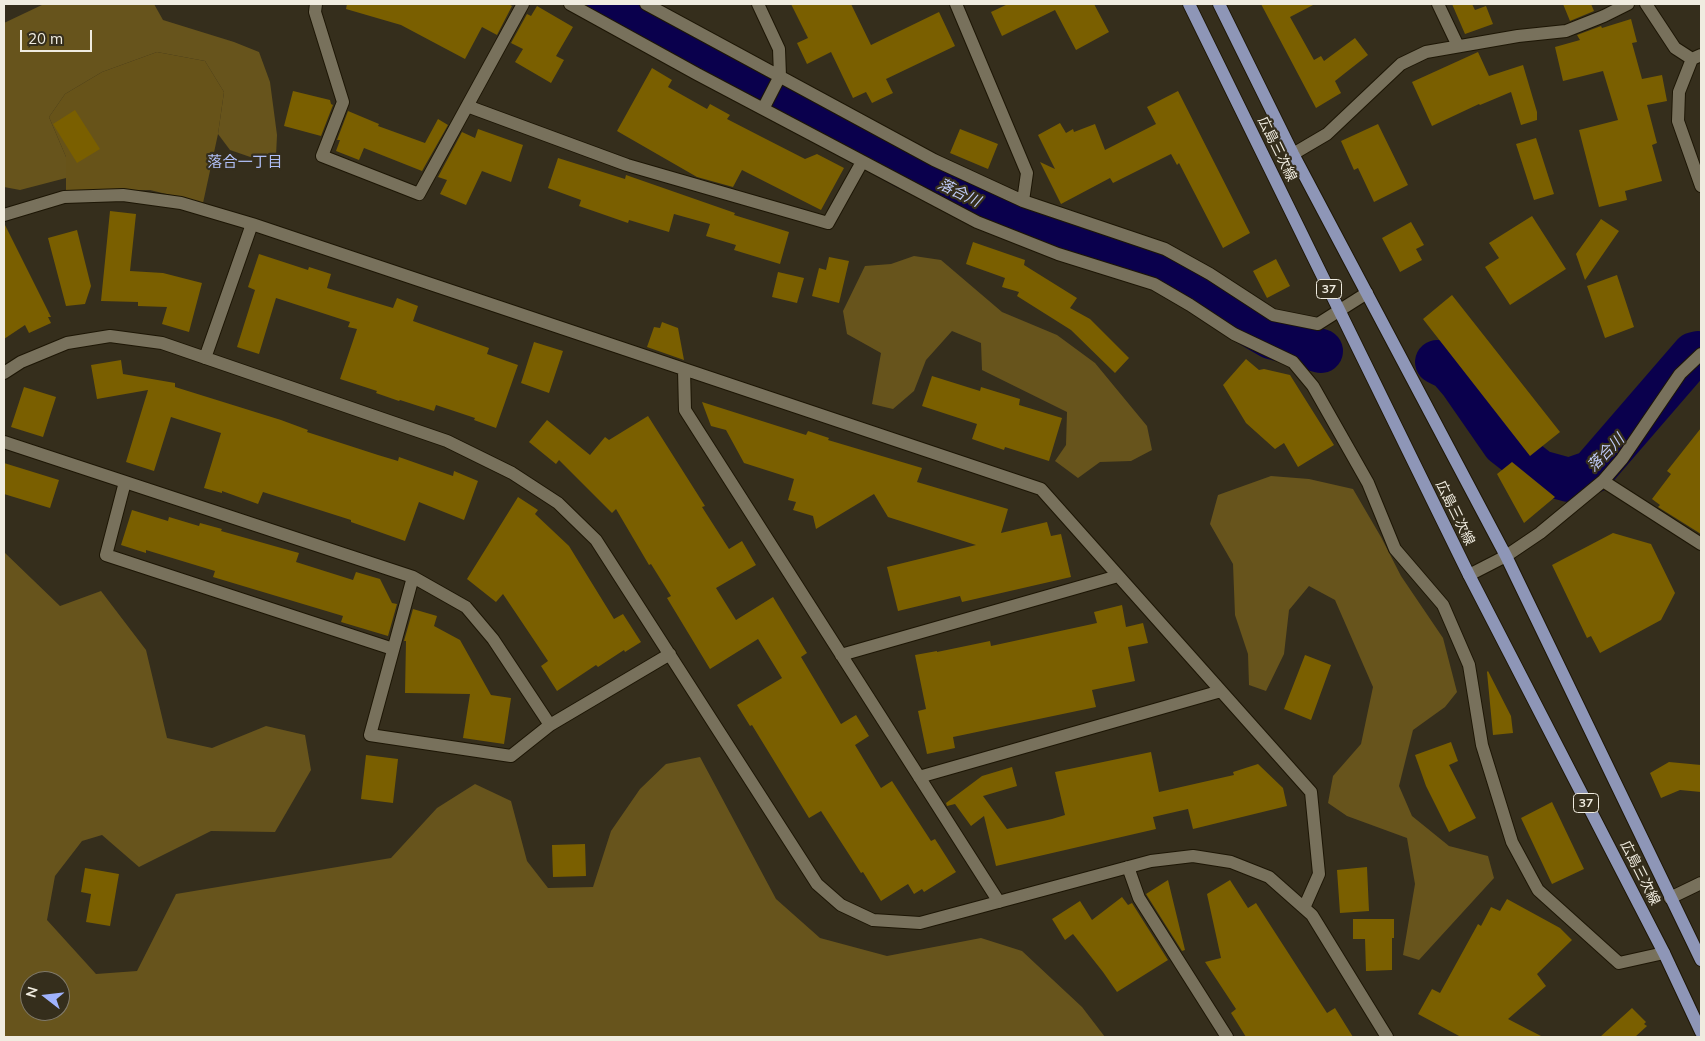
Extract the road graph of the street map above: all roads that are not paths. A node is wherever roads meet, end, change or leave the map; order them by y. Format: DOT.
graph roads {
  1 [pos="316,4"];
  2 [pos="523,4"];
  3 [pos="570,4"];
  4 [pos="646,4"];
  5 [pos="758,4"];
  6 [pos="956,4"];
  7 [pos="1189,4"];
  8 [pos="1219,4"];
  9 [pos="1438,4"];
  10 [pos="1628,4"];
  11 [pos="1646,4"];
  12 [pos="1458,46"];
  13 [pos="1696,57"];
  14 [pos="777,81"];
  15 [pos="467,106"];
  16 [pos="764,106"];
  17 [pos="1294,154"];
  18 [pos="862,162"];
  19 [pos="1701,186"];
  20 [pos="1023,202"];
  21 [pos="4,215"];
  22 [pos="252,224"];
  23 [pos="1367,293"];
  24 [pos="1338,309"];
  25 [pos="1701,354"];
  26 [pos="205,358"];
  27 [pos="684,370"];
  28 [pos="4,373"];
  29 [pos="4,442"];
  30 [pos="1603,481"];
  31 [pos="125,482"];
  32 [pos="1701,544"];
  33 [pos="1506,556"];
  34 [pos="1469,575"];
  35 [pos="1118,576"];
  36 [pos="413,577"];
  37 [pos="393,649"];
  38 [pos="670,654"];
  39 [pos="841,655"];
  40 [pos="1221,691"];
  41 [pos="550,725"];
  42 [pos="919,777"];
  43 [pos="1128,867"];
  44 [pos="1701,884"];
  45 [pos="1670,898"];
  46 [pos="999,902"];
  47 [pos="1304,908"];
  48 [pos="1664,953"];
  49 [pos="1701,960"];
  50 [pos="1701,1032"];
  51 [pos="1227,1037"];
  52 [pos="1388,1037"];
  1 -- 15 [label="street"];
  2 -- 15 [label="street"];
  3 -- 16 [label="street"];
  4 -- 14 [label="street"];
  5 -- 14 [label="street"];
  6 -- 20 [label="street"];
  7 -- 24 [label="main road, 広島三次線 / 37"];
  8 -- 17 [label="main road, 広島三次線 / 37"];
  9 -- 12 [label="street"];
  10 -- 12 [label="street"];
  11 -- 13 [label="street"];
  12 -- 17 [label="street"];
  13 -- 19 [label="street"];
  14 -- 16 [label="street"];
  14 -- 20 [label="street"];
  15 -- 18 [label="street"];
  16 -- 18 [label="street"];
  17 -- 23 [label="main road, 広島三次線 / 37"];
  18 -- 48 [label="street"];
  20 -- 24 [label="street"];
  21 -- 22 [label="street"];
  22 -- 26 [label="street"];
  22 -- 27 [label="street"];
  23 -- 24 [label="street"];
  23 -- 33 [label="main road, 広島三次線 / 37"];
  24 -- 34 [label="main road, 広島三次線 / 37"];
  25 -- 30 [label="street"];
  26 -- 28 [label="street"];
  26 -- 38 [label="street"];
  27 -- 35 [label="street"];
  27 -- 39 [label="street"];
  29 -- 31 [label="street"];
  30 -- 32 [label="street"];
  30 -- 33 [label="street"];
  31 -- 36 [label="street"];
  31 -- 37 [label="street"];
  33 -- 34 [label="street"];
  33 -- 45 [label="main road, 広島三次線 / 37"];
  34 -- 48 [label="main road, 広島三次線 / 37"];
  35 -- 39 [label="street"];
  35 -- 40 [label="street"];
  36 -- 37 [label="street"];
  36 -- 41 [label="street"];
  37 -- 41 [label="street"];
  38 -- 41 [label="street"];
  38 -- 46 [label="street"];
  39 -- 42 [label="street"];
  40 -- 42 [label="street"];
  40 -- 47 [label="street"];
  42 -- 46 [label="street"];
  43 -- 46 [label="street"];
  43 -- 47 [label="street"];
  43 -- 51 [label="street"];
  44 -- 45 [label="street"];
  45 -- 49 [label="main road, 広島三次線 / 37"];
  47 -- 52 [label="street"];
  48 -- 50 [label="main road, 広島三次線 / 37"];
}
